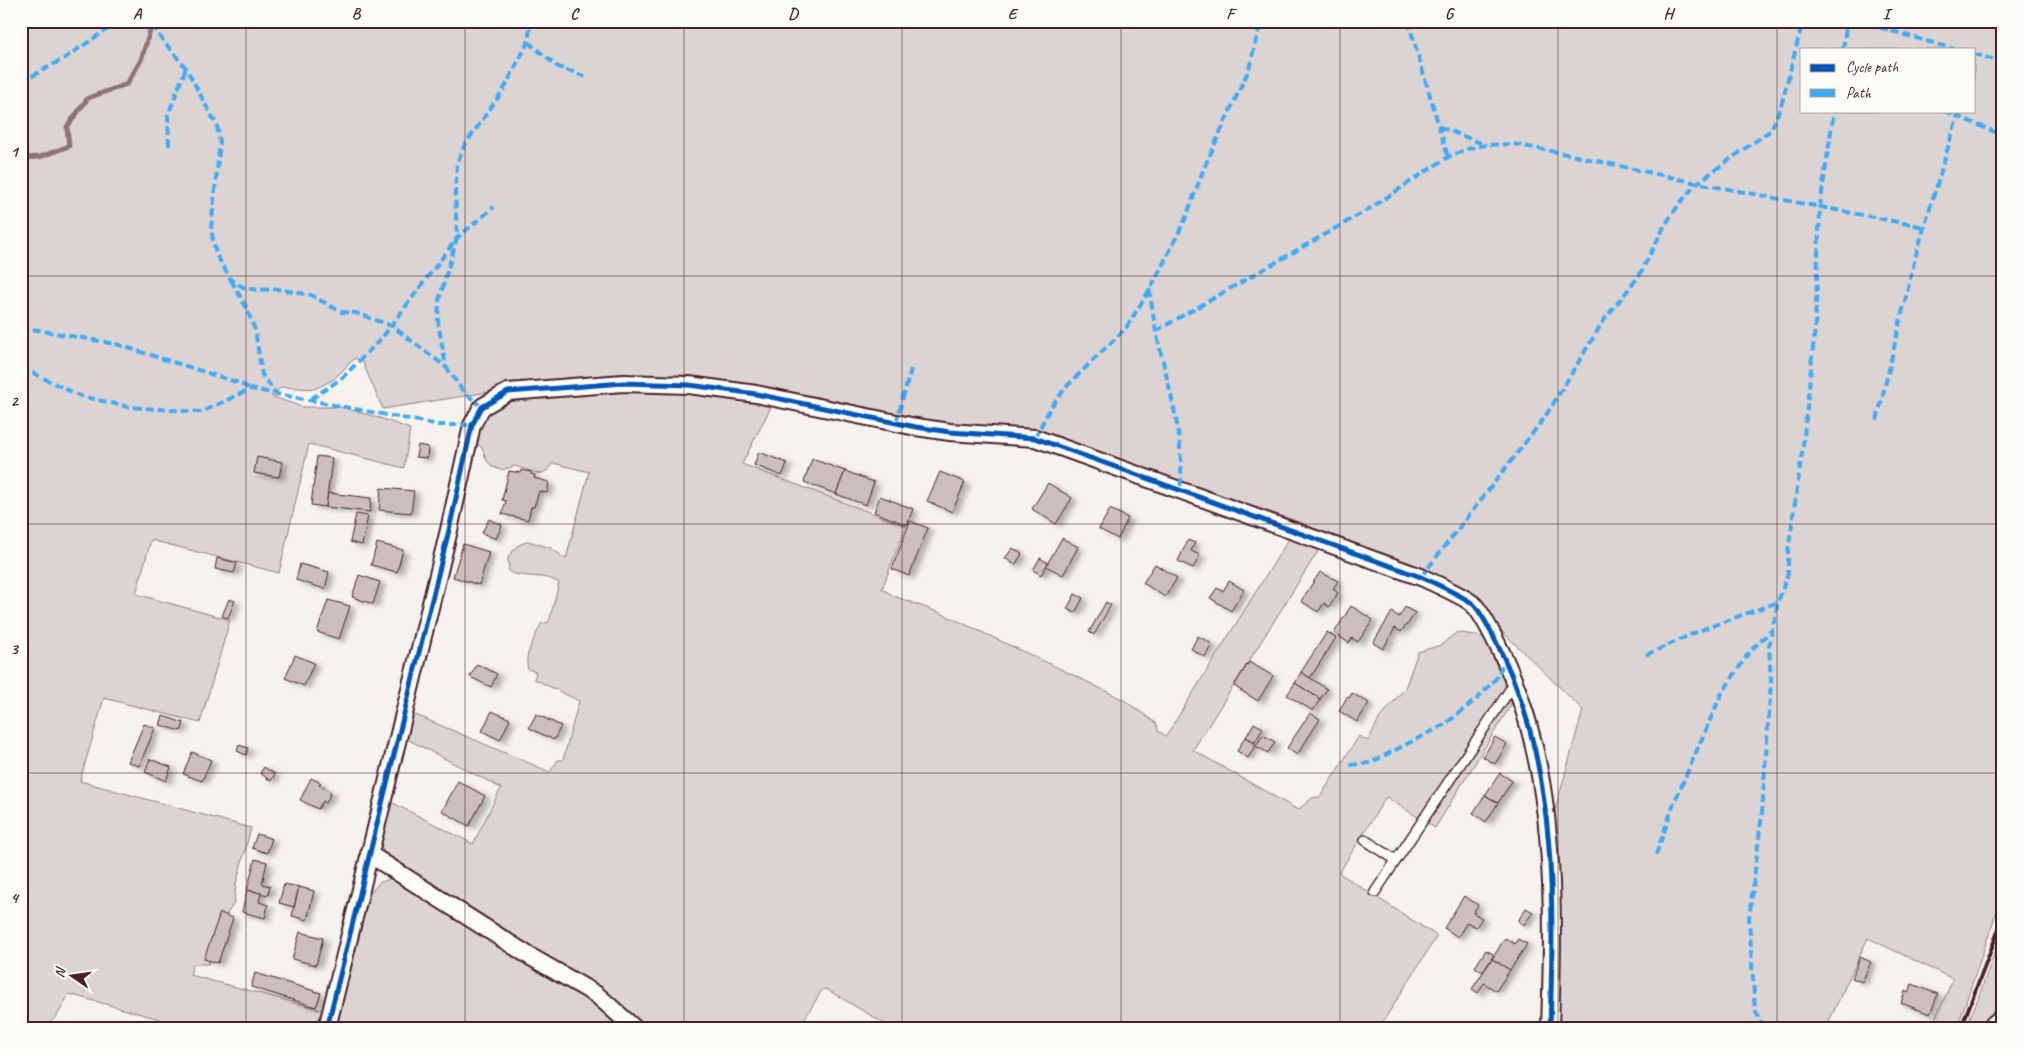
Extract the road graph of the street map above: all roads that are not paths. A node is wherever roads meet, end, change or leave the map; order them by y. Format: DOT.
graph roads {
  1 [pos="1515,681"];
  2 [pos="1365,840"];
  3 [pos="369,854"];
  4 [pos="1396,860"];
  5 [pos="1375,892"];
  6 [pos="2002,1024"];
  7 [pos="328,1028"];
  8 [pos="634,1028"];
  9 [pos="1550,1028"];
  10 [pos="1997,1028"];
  1 -- 3 [label="street"];
  1 -- 4 [label="lane"];
  1 -- 9 [label="street"];
  2 -- 4 [label="lane"];
  3 -- 7 [label="street"];
  3 -- 8 [label="street"];
  4 -- 5 [label="lane"];
  6 -- 10 [label="main road"];
}
